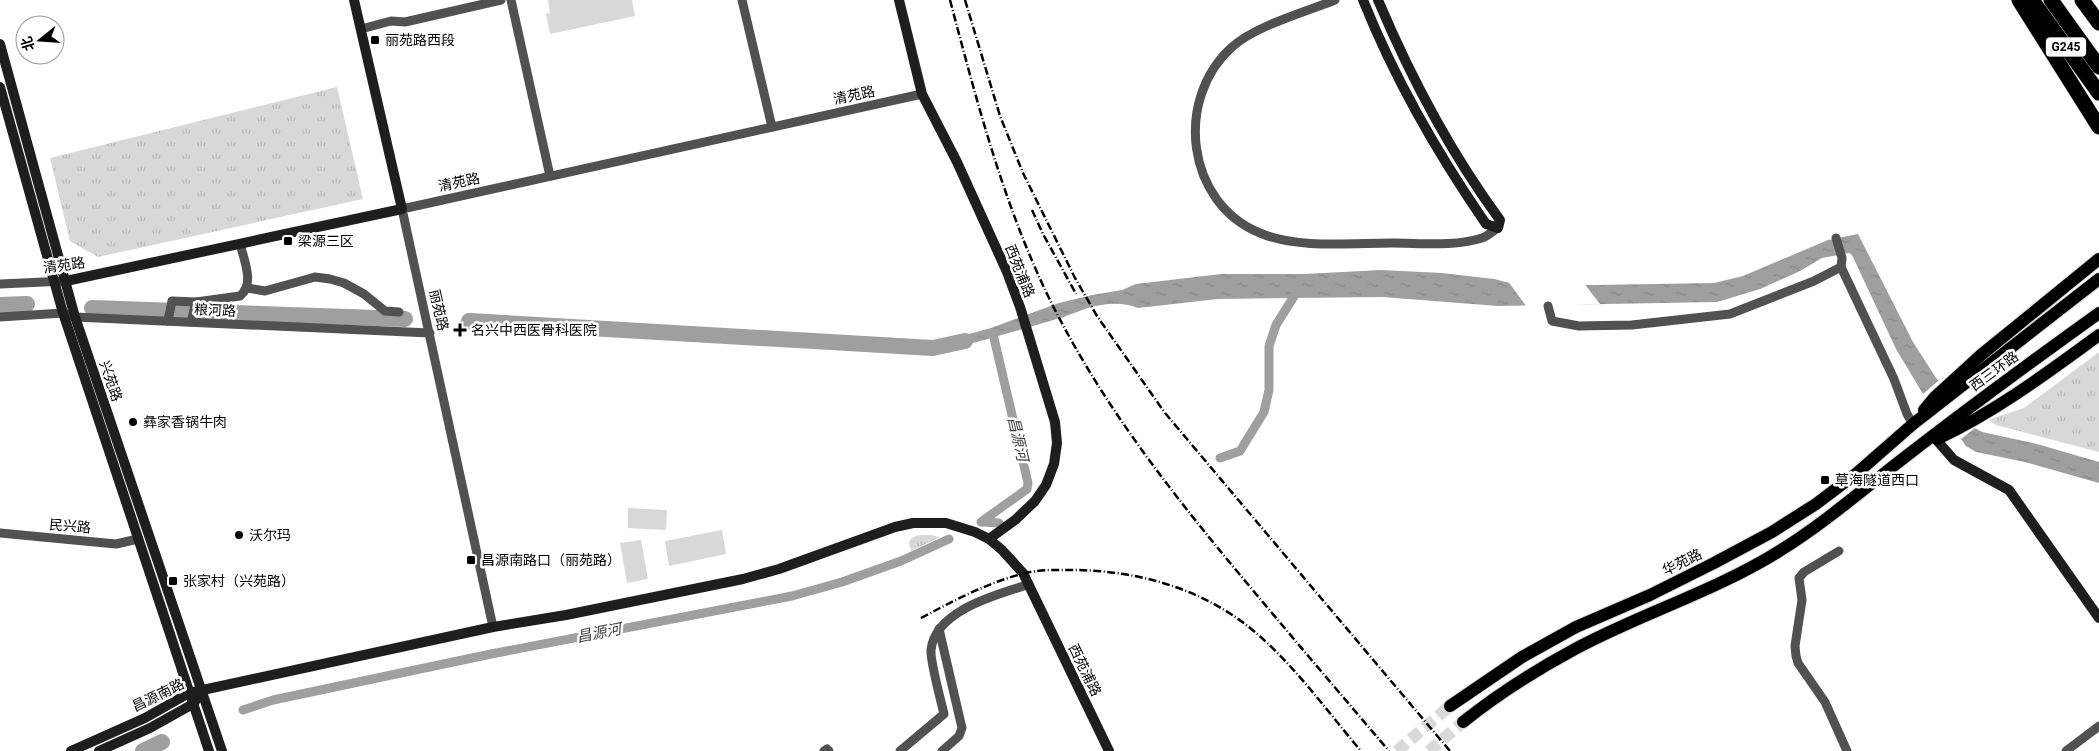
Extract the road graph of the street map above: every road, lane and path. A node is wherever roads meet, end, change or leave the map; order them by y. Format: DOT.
graph roads {
  1 [pos="354,0"];
  2 [pos="501,0"];
  3 [pos="511,0"];
  4 [pos="742,0"];
  5 [pos="899,0"];
  6 [pos="1335,0"];
  7 [pos="1363,0"];
  8 [pos="1378,0"];
  9 [pos="2020,0"];
  10 [pos="2032,0"];
  11 [pos="2051,0"];
  12 [pos="2061,0"];
  13 [pos="2082,0"];
  14 [pos="2099,23"];
  15 [pos="361,28"];
  16 [pos="0,44"];
  17 [pos="2099,53"];
  18 [pos="2099,67"];
  19 [pos="0,88"];
  20 [pos="2099,93"];
  21 [pos="922,94"];
  22 [pos="2099,110"];
  23 [pos="772,127"];
  24 [pos="2099,127"];
  25 [pos="550,176"];
  26 [pos="402,209"];
  27 [pos="1498,228"];
  28 [pos="1836,238"];
  29 [pos="240,244"];
  30 [pos="2099,259"];
  31 [pos="1842,263"];
  32 [pos="2099,279"];
  33 [pos="54,281"];
  34 [pos="66,281"];
  35 [pos="0,284"];
  36 [pos="247,288"];
  37 [pos="196,302"];
  38 [pos="1548,306"];
  39 [pos="399,312"];
  40 [pos="63,313"];
  41 [pos="2099,313"];
  42 [pos="0,317"];
  43 [pos="75,317"];
  44 [pos="168,321"];
  45 [pos="191,322"];
  46 [pos="430,333"];
  47 [pos="2099,335"];
  48 [pos="1914,424"];
  49 [pos="1934,438"];
  50 [pos="0,533"];
  51 [pos="138,539"];
  52 [pos="989,539"];
  53 [pos="1838,551"];
  54 [pos="1027,585"];
  55 [pos="2099,618"];
  56 [pos="493,627"];
  57 [pos="939,628"];
  58 [pos="202,691"];
  59 [pos="189,693"];
  60 [pos="193,704"];
  61 [pos="1450,706"];
  62 [pos="1463,722"];
  63 [pos="2099,726"];
  64 [pos="71,751"];
  65 [pos="99,751"];
  66 [pos="209,751"];
  67 [pos="222,751"];
  68 [pos="824,751"];
  69 [pos="828,751"];
  70 [pos="900,751"];
  71 [pos="942,751"];
  72 [pos="1109,751"];
  73 [pos="1847,751"];
  74 [pos="2066,751"];
  1 -- 15 [label="street, 丽苑路"];
  2 -- 15 [label="street"];
  3 -- 25 [label="street"];
  4 -- 23 [label="street"];
  5 -- 21 [label="street, 西苑浦路"];
  6 -- 27 [label="street"];
  7 -- 27 [label="street"];
  8 -- 27 [label="street"];
  9 -- 22 [label="highway"];
  9 -- 24 [label="highway"];
  10 -- 20 [label="highway, G245"];
  11 -- 18 [label="highway, G245"];
  12 -- 17 [label="highway"];
  13 -- 14 [label="highway"];
  15 -- 26 [label="street, 丽苑路"];
  16 -- 34 [label="street, 兴苑路"];
  19 -- 33 [label="street, 兴苑路"];
  21 -- 23 [label="street, 清苑路"];
  21 -- 52 [label="street, 西苑浦路"];
  23 -- 25 [label="street, 清苑路"];
  25 -- 26 [label="street, 清苑路"];
  26 -- 29 [label="street, 清苑路"];
  26 -- 46 [label="street, 丽苑路"];
  28 -- 31 [label="street"];
  29 -- 34 [label="street, 清苑路"];
  29 -- 36 [label="street"];
  30 -- 48 [label="main road"];
  31 -- 38 [label="street"];
  31 -- 48 [label="street"];
  32 -- 48 [label="main road, 西三环路"];
  33 -- 34 [label="street, 清苑路"];
  33 -- 35 [label="street, 清苑路"];
  33 -- 40 [label="street, 兴苑路"];
  34 -- 43 [label="street, 兴苑路"];
  36 -- 37 [label="street"];
  36 -- 39 [label="street"];
  37 -- 44 [label="street"];
  37 -- 45 [label="street"];
  40 -- 42 [label="street, 粮河路"];
  40 -- 43 [label="street, 粮河路"];
  40 -- 51 [label="street, 兴苑路"];
  41 -- 49 [label="main road, 西三环路"];
  43 -- 44 [label="street, 粮河路"];
  43 -- 58 [label="street, 兴苑路"];
  44 -- 45 [label="street, 粮河路"];
  45 -- 46 [label="street, 粮河路"];
  46 -- 56 [label="street, 丽苑路"];
  47 -- 49 [label="main road"];
  48 -- 61 [label="main road, 华苑路"];
  49 -- 55 [label="street"];
  49 -- 62 [label="main road"];
  50 -- 51 [label="street, 民兴路"];
  51 -- 59 [label="street, 兴苑路"];
  52 -- 54 [label="street, 西苑浦路"];
  52 -- 56 [label="street"];
  53 -- 73 [label="street"];
  54 -- 57 [label="street"];
  54 -- 72 [label="street, 西苑浦路"];
  56 -- 58 [label="street"];
  57 -- 70 [label="street"];
  57 -- 71 [label="street"];
  58 -- 59 [label="street, 昌源南路"];
  58 -- 60 [label="street, 昌源南路"];
  58 -- 67 [label="street, 兴苑路"];
  59 -- 60 [label="street, 兴苑路"];
  59 -- 64 [label="street, 昌源南路"];
  60 -- 65 [label="street, 昌源南路"];
  60 -- 66 [label="street, 兴苑路"];
  63 -- 74 [label="street"];
  68 -- 69 [label="street"];
}
